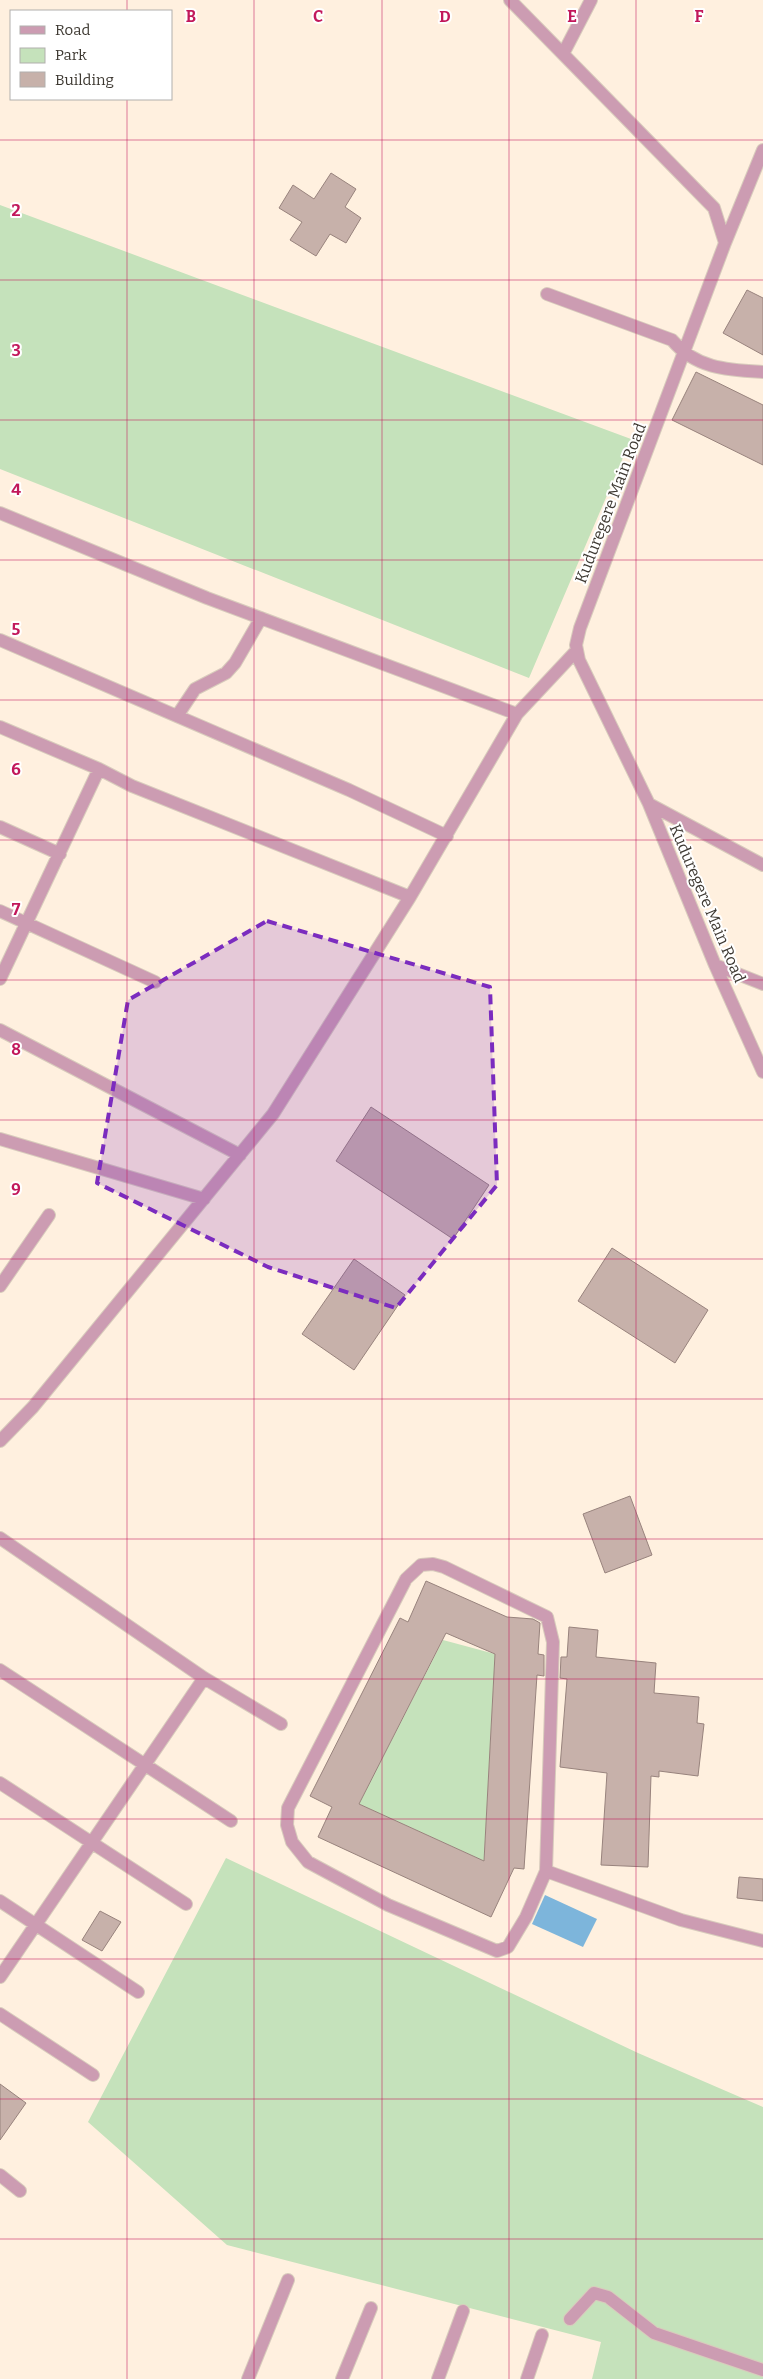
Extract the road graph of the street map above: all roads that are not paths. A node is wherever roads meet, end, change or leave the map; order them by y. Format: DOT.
graph roads {
  1 [pos="510,0"];
  2 [pos="591,0"];
  3 [pos="563,54"];
  4 [pos="763,150"];
  5 [pos="758,175"];
  6 [pos="725,243"];
  7 [pos="547,294"];
  8 [pos="683,354"];
  9 [pos="763,372"];
  10 [pos="0,513"];
  11 [pos="261,618"];
  12 [pos="0,640"];
  13 [pos="577,650"];
  14 [pos="517,714"];
  15 [pos="177,716"];
  16 [pos="0,728"];
  17 [pos="98,769"];
  18 [pos="649,804"];
  19 [pos="0,827"];
  20 [pos="447,836"];
  21 [pos="60,854"];
  22 [pos="763,865"];
  23 [pos="410,897"];
  24 [pos="0,910"];
  25 [pos="28,923"];
  26 [pos="715,965"];
  27 [pos="0,979"];
  28 [pos="762,981"];
  29 [pos="155,982"];
  30 [pos="0,1030"];
  31 [pos="763,1072"];
  32 [pos="0,1139"];
  33 [pos="240,1155"];
  34 [pos="204,1198"];
  35 [pos="49,1215"];
  36 [pos="0,1286"];
  37 [pos="0,1441"];
  38 [pos="0,1538"];
  39 [pos="0,1670"];
  40 [pos="204,1678"];
  41 [pos="281,1724"];
  42 [pos="144,1764"];
  43 [pos="0,1783"];
  44 [pos="231,1821"];
  45 [pos="91,1843"];
  46 [pos="546,1871"];
  47 [pos="0,1901"];
  48 [pos="186,1904"];
  49 [pos="36,1924"];
  50 [pos="763,1941"];
  51 [pos="0,1976"];
  52 [pos="138,1992"];
  53 [pos="0,2014"];
  54 [pos="93,2074"];
  55 [pos="0,2175"];
  56 [pos="20,2191"];
  57 [pos="288,2280"];
  58 [pos="371,2308"];
  59 [pos="463,2311"];
  60 [pos="570,2319"];
  61 [pos="542,2335"];
  62 [pos="763,2370"];
  63 [pos="248,2379"];
  64 [pos="342,2379"];
  65 [pos="438,2379"];
  66 [pos="527,2379"];
  1 -- 3 [label="street"];
  2 -- 3 [label="street"];
  3 -- 6 [label="street"];
  4 -- 5 [label="street, Kuduregere Main Road"];
  5 -- 6 [label="street, Kuduregere Main Road"];
  6 -- 8 [label="street, Kuduregere Main Road"];
  7 -- 8 [label="street"];
  8 -- 9 [label="street"];
  8 -- 13 [label="street, Kuduregere Main Road"];
  10 -- 11 [label="street"];
  11 -- 14 [label="street"];
  11 -- 15 [label="street"];
  12 -- 15 [label="street"];
  13 -- 14 [label="street"];
  13 -- 18 [label="street, Kuduregere Main Road"];
  14 -- 20 [label="street"];
  15 -- 20 [label="street"];
  16 -- 17 [label="street"];
  17 -- 21 [label="street"];
  17 -- 23 [label="street"];
  18 -- 22 [label="street"];
  18 -- 26 [label="street, Kuduregere Main Road"];
  19 -- 21 [label="street"];
  20 -- 23 [label="street"];
  21 -- 25 [label="street"];
  23 -- 33 [label="street"];
  24 -- 25 [label="street"];
  25 -- 27 [label="street"];
  25 -- 29 [label="street"];
  26 -- 28 [label="street"];
  26 -- 31 [label="street, Kuduregere Main Road"];
  30 -- 33 [label="street"];
  32 -- 34 [label="street"];
  33 -- 34 [label="street"];
  34 -- 37 [label="street"];
  35 -- 36 [label="street"];
  38 -- 40 [label="street"];
  39 -- 42 [label="street"];
  40 -- 41 [label="street"];
  40 -- 42 [label="street"];
  42 -- 44 [label="street"];
  42 -- 45 [label="street"];
  43 -- 45 [label="street"];
  45 -- 48 [label="street"];
  45 -- 49 [label="street"];
  46 -- 46 [label="street"];
  46 -- 50 [label="street"];
  47 -- 49 [label="street"];
  49 -- 51 [label="street"];
  49 -- 52 [label="street"];
  53 -- 54 [label="street"];
  55 -- 56 [label="street"];
  57 -- 63 [label="street"];
  58 -- 64 [label="street"];
  59 -- 65 [label="street"];
  60 -- 62 [label="street"];
  61 -- 66 [label="street"];
}
